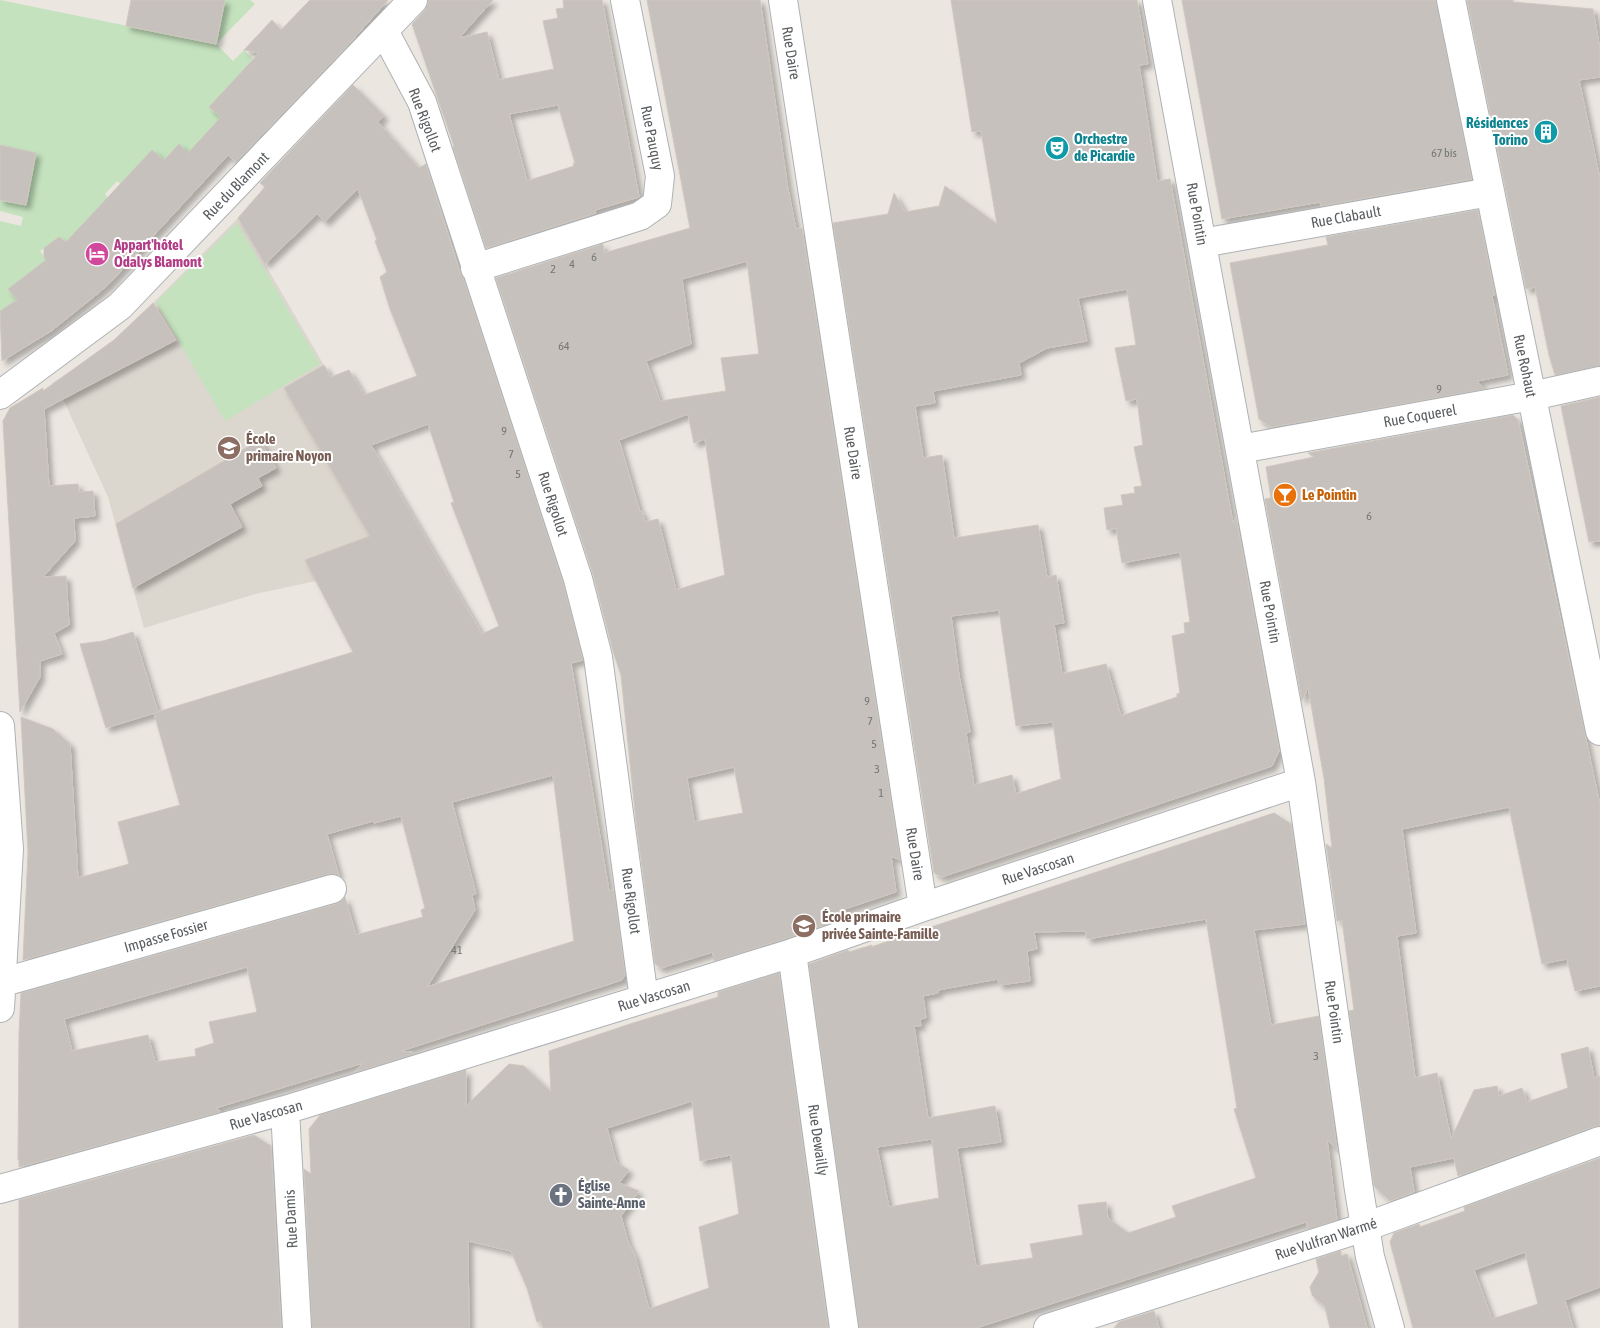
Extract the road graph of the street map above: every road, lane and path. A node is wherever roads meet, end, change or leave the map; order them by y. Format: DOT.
graph roads {
  1 [pos="413,0"];
  2 [pos="625,0"];
  3 [pos="783,0"];
  4 [pos="1157,0"];
  5 [pos="1451,0"];
  6 [pos="384,31"];
  7 [pos="1490,192"];
  8 [pos="1202,242"];
  9 [pos="475,268"];
  10 [pos="1600,381"];
  11 [pos="0,395"];
  12 [pos="1532,396"];
  13 [pos="1240,449"];
  14 [pos="1591,638"];
  15 [pos="0,726"];
  16 [pos="1600,731"];
  17 [pos="1301,782"];
  18 [pos="332,889"];
  19 [pos="923,907"];
  20 [pos="792,952"];
  21 [pos="0,983"];
  22 [pos="644,998"];
  23 [pos="0,1008"];
  24 [pos="286,1110"];
  25 [pos="1600,1141"];
  26 [pos="0,1189"];
  27 [pos="1365,1227"];
  28 [pos="1081,1323"];
  29 [pos="297,1328"];
  30 [pos="844,1328"];
  31 [pos="1048,1328"];
  32 [pos="1390,1328"];
  1 -- 6 [label="street, Rue du Blamont"];
  2 -- 9 [label="street, Rue Pauquy"];
  3 -- 19 [label="street, Rue Daire"];
  4 -- 8 [label="street, Rue Pointin"];
  5 -- 7 [label="street, Rue Rohaut"];
  6 -- 9 [label="street, Rue Rigollot"];
  6 -- 11 [label="street, Rue du Blamont"];
  7 -- 8 [label="street, Rue Clabault"];
  7 -- 12 [label="street, Rue Rohaut"];
  8 -- 13 [label="street, Rue Pointin"];
  9 -- 22 [label="street, Rue Rigollot"];
  10 -- 12 [label="street, Rue Coquerel"];
  12 -- 13 [label="street, Rue Coquerel"];
  12 -- 14 [label="street, Rue Rohaut"];
  13 -- 17 [label="street, Rue Pointin"];
  14 -- 16 [label="street, Rue Rohaut"];
  15 -- 21 [label="street"];
  17 -- 19 [label="street, Rue Vascosan"];
  17 -- 27 [label="street, Rue Pointin"];
  18 -- 21 [label="street, Impasse Fossier"];
  19 -- 20 [label="street, Rue Vascosan"];
  20 -- 22 [label="street, Rue Vascosan"];
  20 -- 30 [label="street, Rue Dewailly"];
  21 -- 23 [label="street"];
  22 -- 24 [label="street, Rue Vascosan"];
  24 -- 26 [label="street, Rue Vascosan"];
  24 -- 29 [label="street, Rue Damis"];
  25 -- 27 [label="street, Rue Vulfran Warmé"];
  27 -- 28 [label="street, Rue Vulfran Warmé"];
  27 -- 32 [label="street, Rue Pointin"];
  28 -- 31 [label="street, Rue Vulfran Warmé"];
}
